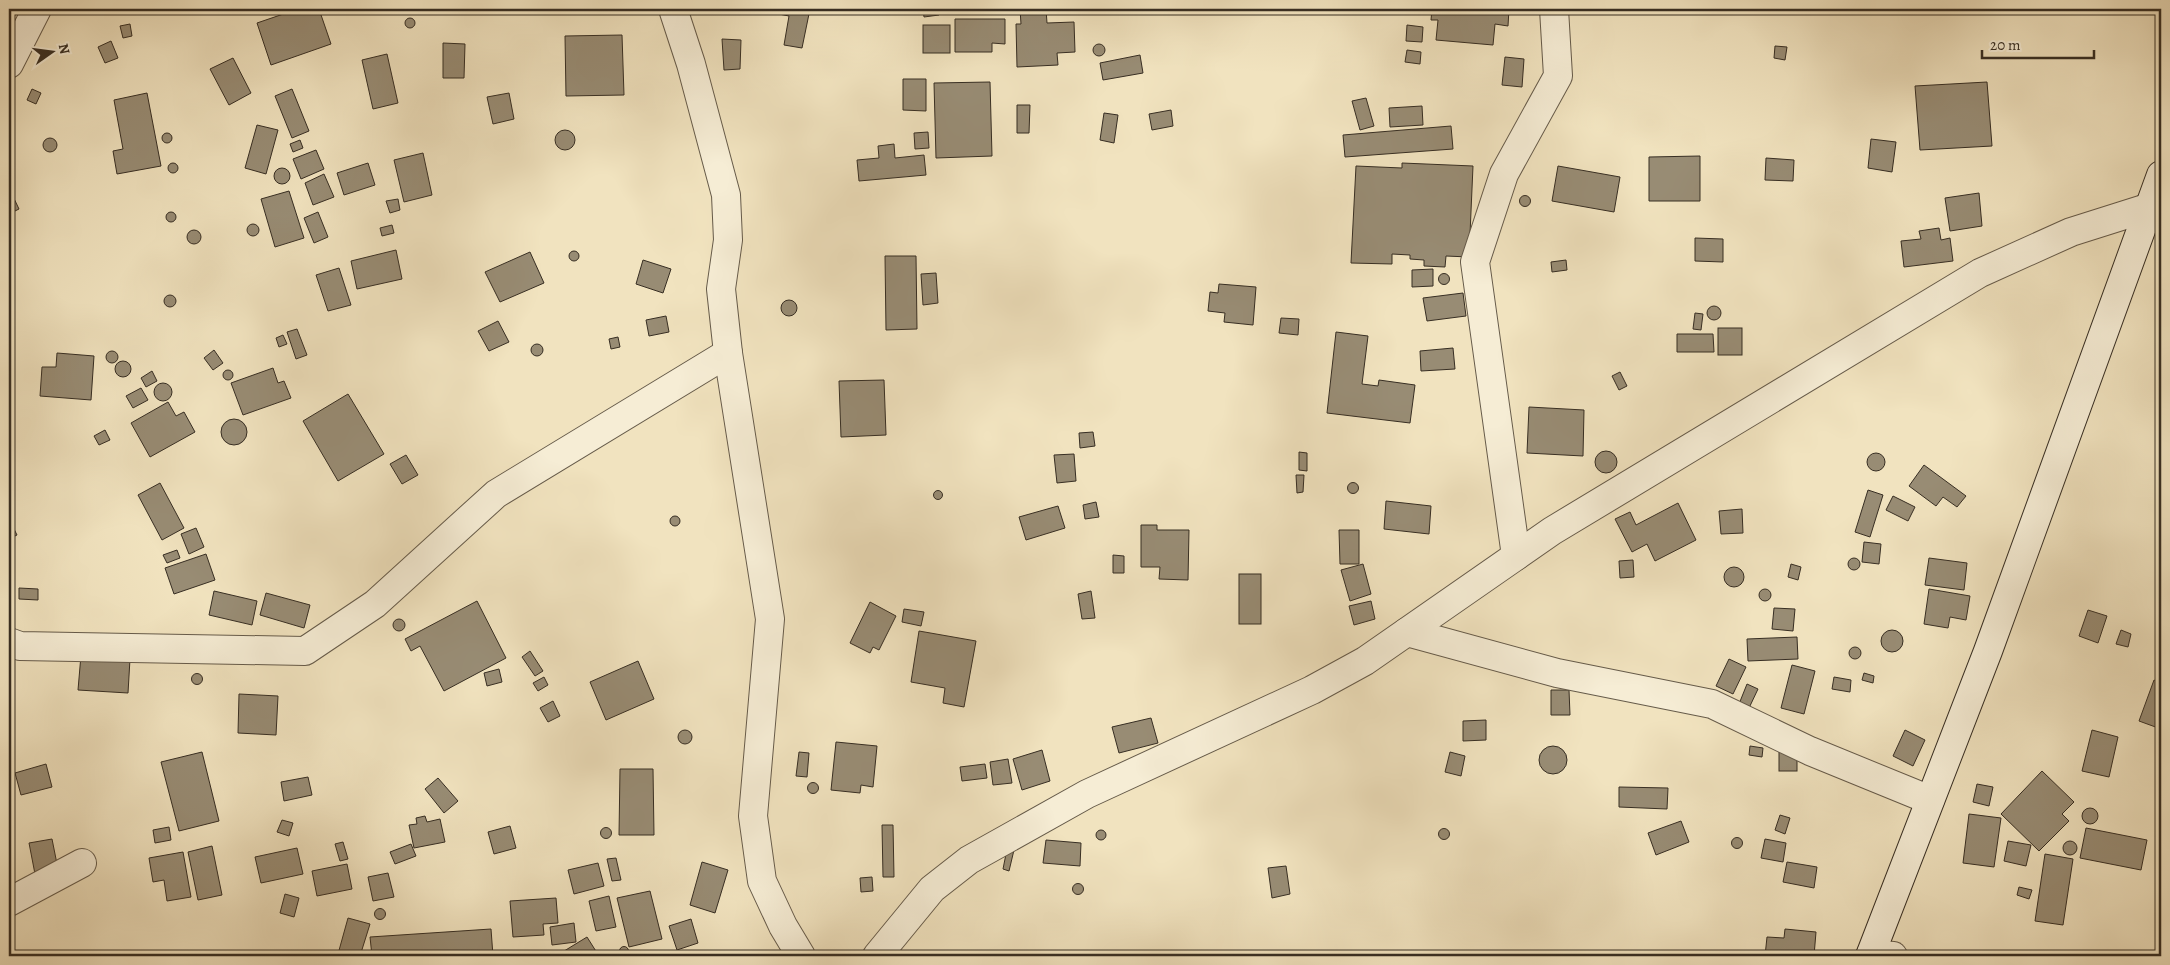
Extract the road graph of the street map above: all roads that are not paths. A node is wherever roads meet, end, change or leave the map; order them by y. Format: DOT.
graph roads {
  1 [pos="37,9"];
  2 [pos="674,9"];
  3 [pos="1554,9"];
  4 [pos="9,64"];
  5 [pos="2161,175"];
  6 [pos="2150,207"];
  7 [pos="728,353"];
  8 [pos="1516,556"];
  9 [pos="1407,632"];
  10 [pos="9,642"];
  11 [pos="1930,800"];
  12 [pos="82,863"];
  13 [pos="9,902"];
  14 [pos="1878,955"];
  15 [pos="802,956"];
  16 [pos="877,956"];
  1 -- 4 [label="street"];
  2 -- 7 [label="street"];
  3 -- 8 [label="street"];
  5 -- 6 [label="street"];
  6 -- 8 [label="street"];
  6 -- 11 [label="street"];
  7 -- 10 [label="street"];
  7 -- 15 [label="street"];
  8 -- 9 [label="street"];
  9 -- 11 [label="street"];
  9 -- 16 [label="street"];
  11 -- 14 [label="street"];
  12 -- 13 [label="street"];
}
